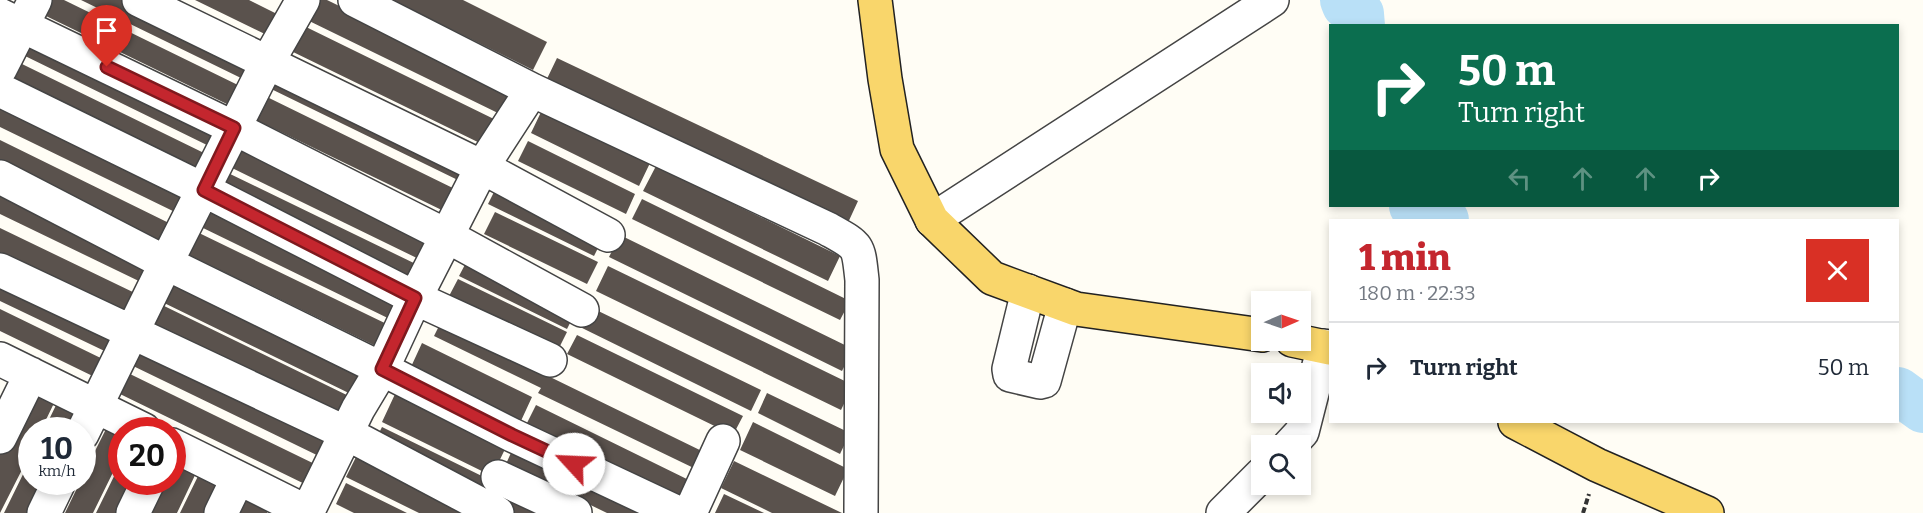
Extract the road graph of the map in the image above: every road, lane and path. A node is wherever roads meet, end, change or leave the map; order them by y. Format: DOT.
graph roads {
  1 [pos="139,0"];
  2 [pos="303,0"];
  3 [pos="355,0"];
  4 [pos="875,0"];
  5 [pos="1272,0"];
  6 [pos="19,14"];
  7 [pos="267,63"];
  8 [pos="0,69"];
  9 [pos="0,90"];
  10 [pos="532,90"];
  11 [pos="234,128"];
  12 [pos="482,167"];
  13 [pos="0,177"];
  14 [pos="204,190"];
  15 [pos="932,220"];
  16 [pos="608,235"];
  17 [pos="447,236"];
  18 [pos="166,263"];
  19 [pos="0,270"];
  20 [pos="1028,291"];
  21 [pos="415,298"];
  22 [pos="1065,305"];
  23 [pos="582,310"];
  24 [pos="134,332"];
  25 [pos="1251,333"];
  26 [pos="1311,344"];
  27 [pos="1327,347"];
  28 [pos="0,358"];
  29 [pos="550,360"];
  30 [pos="382,369"];
  31 [pos="31,374"];
  32 [pos="84,417"];
  33 [pos="91,417"];
  34 [pos="1517,423"];
  35 [pos="346,433"];
  36 [pos="1299,435"];
  37 [pos="0,437"];
  38 [pos="723,441"];
  39 [pos="186,452"];
  40 [pos="498,477"];
  41 [pos="238,478"];
  42 [pos="1251,485"];
  43 [pos="53,495"];
  44 [pos="142,495"];
  45 [pos="44,513"];
  46 [pos="134,513"];
  47 [pos="221,513"];
  48 [pos="308,513"];
  49 [pos="497,513"];
  50 [pos="575,513"];
  51 [pos="678,513"];
  52 [pos="690,513"];
  53 [pos="861,513"];
  54 [pos="1223,513"];
  55 [pos="1707,513"];
  1 -- 7 [label="street"];
  2 -- 7 [label="street"];
  3 -- 10 [label="street"];
  4 -- 15 [label="main road"];
  5 -- 15 [label="street"];
  6 -- 8 [label="street"];
  6 -- 11 [label="street"];
  7 -- 11 [label="street"];
  7 -- 12 [label="street"];
  9 -- 14 [label="street"];
  10 -- 12 [label="street"];
  10 -- 53 [label="street"];
  11 -- 14 [label="street"];
  11 -- 17 [label="street"];
  12 -- 16 [label="street"];
  12 -- 17 [label="street"];
  13 -- 18 [label="street"];
  14 -- 18 [label="street"];
  14 -- 21 [label="street"];
  15 -- 20 [label="main road"];
  17 -- 21 [label="street"];
  17 -- 23 [label="street"];
  18 -- 24 [label="street"];
  18 -- 30 [label="street"];
  19 -- 24 [label="street"];
  20 -- 22 [label="main road"];
  20 -- 22 [label="street"];
  21 -- 29 [label="street"];
  21 -- 30 [label="street"];
  22 -- 25 [label="main road"];
  24 -- 33 [label="street"];
  24 -- 35 [label="street"];
  26 -- 27 [label="main road"];
  27 -- 36 [label="street"];
  28 -- 31 [label="street"];
  30 -- 35 [label="street"];
  30 -- 51 [label="street"];
  31 -- 32 [label="street"];
  31 -- 37 [label="street"];
  34 -- 55 [label="main road"];
  35 -- 48 [label="street"];
  35 -- 49 [label="street"];
  38 -- 52 [label="street"];
  39 -- 41 [label="street"];
  40 -- 50 [label="street"];
  41 -- 47 [label="street"];
  41 -- 48 [label="street"];
  42 -- 54 [label="street"];
  43 -- 45 [label="street"];
  44 -- 46 [label="street"];
}
